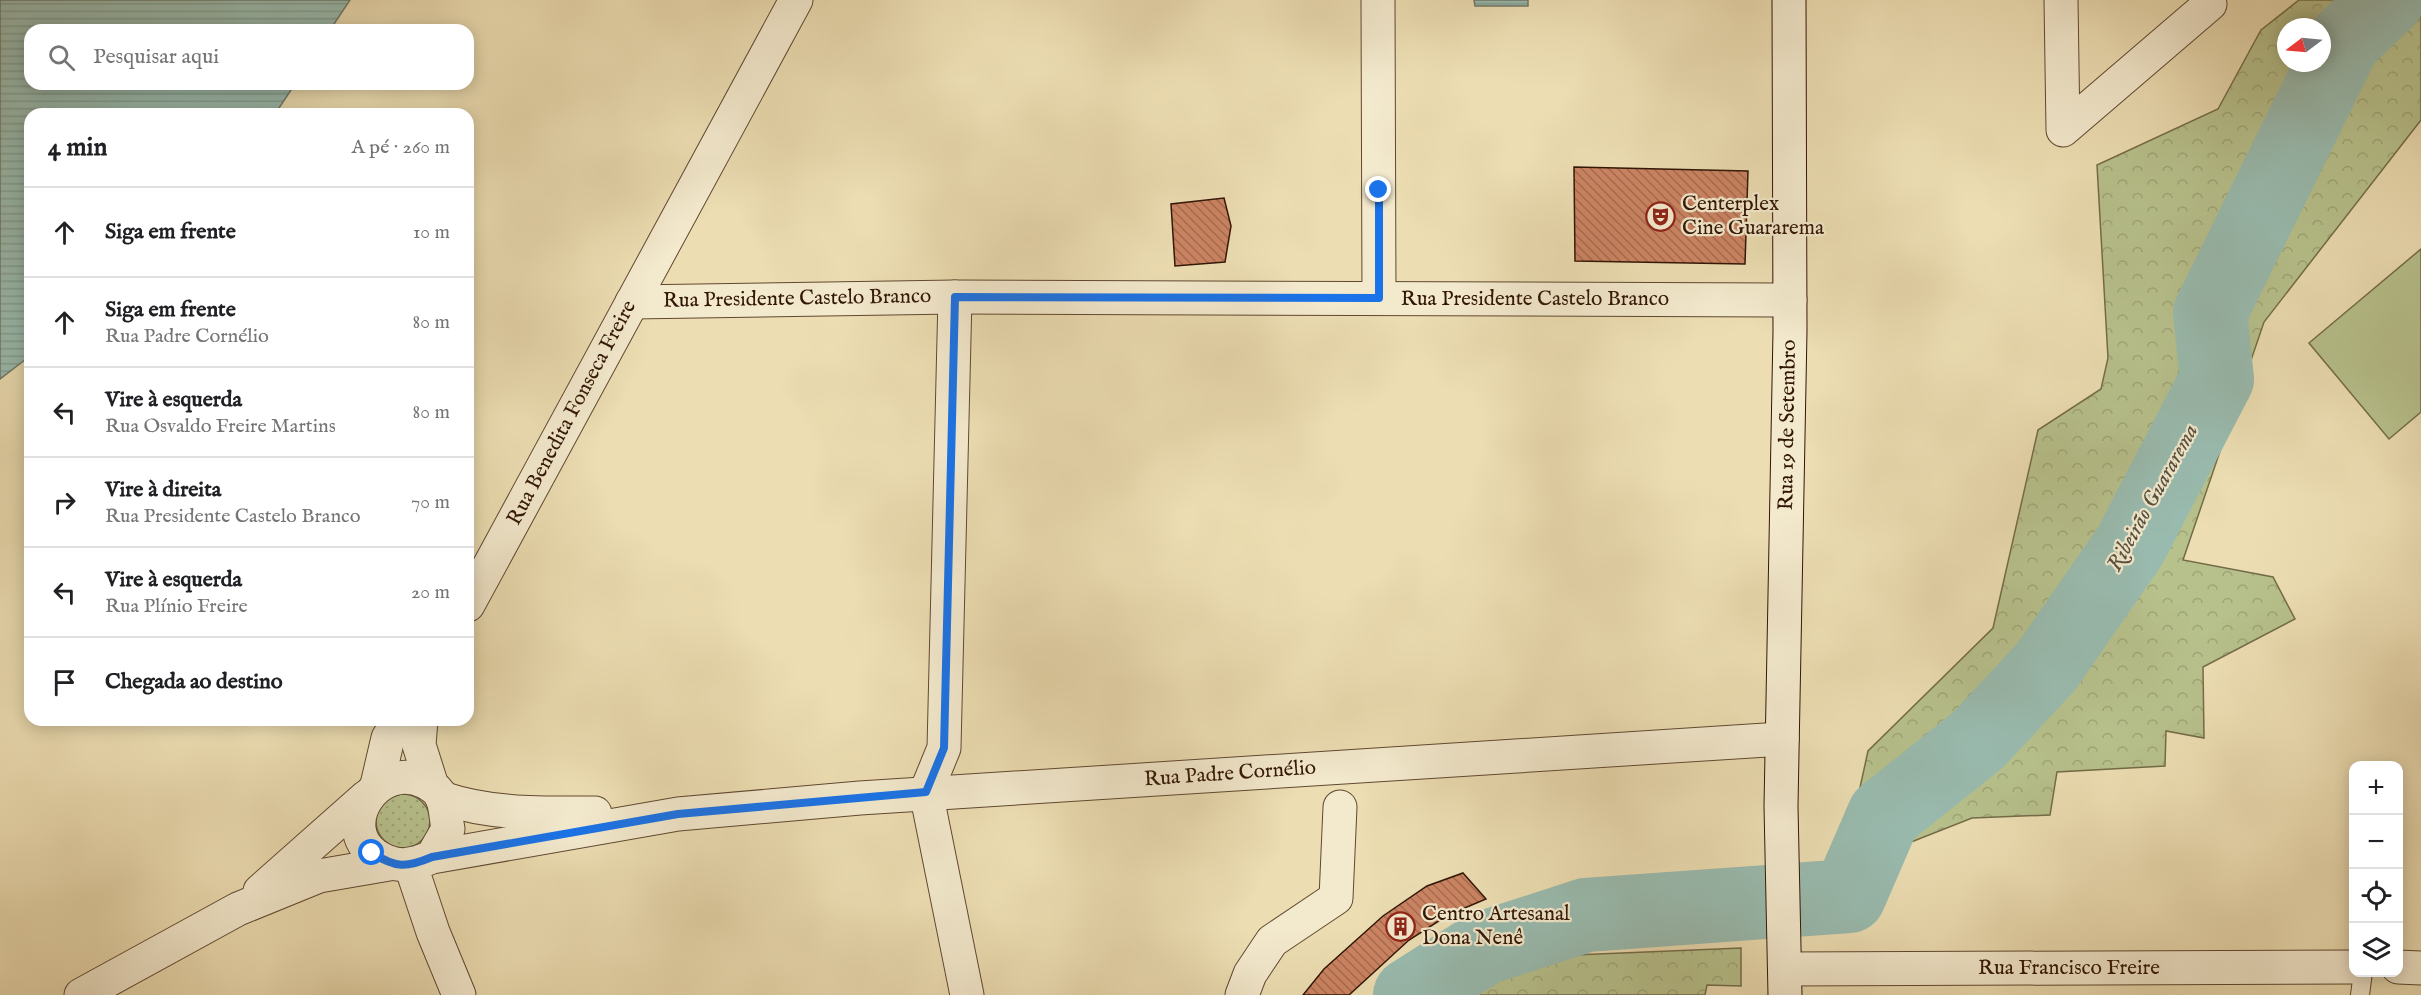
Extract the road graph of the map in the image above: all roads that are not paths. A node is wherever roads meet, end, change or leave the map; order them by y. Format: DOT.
graph roads {
  1 [pos="796,0"];
  2 [pos="1378,0"];
  3 [pos="1789,0"];
  4 [pos="2061,0"];
  5 [pos="2210,4"];
  6 [pos="955,297"];
  7 [pos="1379,298"];
  8 [pos="1790,300"];
  9 [pos="632,302"];
  10 [pos="474,594"];
  11 [pos="396,726"];
  12 [pos="420,726"];
  13 [pos="1782,739"];
  14 [pos="372,791"];
  15 [pos="437,792"];
  16 [pos="926,792"];
  17 [pos="1340,807"];
  18 [pos="678,814"];
  19 [pos="411,862"];
  20 [pos="238,909"];
  21 [pos="1785,967"];
  22 [pos="2349,967"];
  23 [pos="2403,967"];
  24 [pos="2421,968"];
  25 [pos="2362,977"];
  26 [pos="81,995"];
  27 [pos="459,995"];
  28 [pos="967,995"];
  29 [pos="1242,995"];
  30 [pos="2360,995"];
  1 -- 9 [label="street, Rua Benedita Fonseca Freire"];
  2 -- 7 [label="street"];
  3 -- 8 [label="street, Rua 19 de Setembro"];
  4 -- 5 [label="street"];
  6 -- 7 [label="street, Rua Presidente Castelo Branco"];
  6 -- 9 [label="street, Rua Presidente Castelo Branco"];
  6 -- 16 [label="street"];
  7 -- 8 [label="street, Rua Presidente Castelo Branco"];
  8 -- 13 [label="street, Rua 19 de Setembro"];
  9 -- 10 [label="street, Rua Benedita Fonseca Freire"];
  11 -- 14 [label="street"];
  12 -- 15 [label="street"];
  13 -- 16 [label="street, Rua Padre Cornélio"];
  13 -- 21 [label="street, Rua 19 de Setembro"];
  14 -- 15 [label="street"];
  14 -- 19 [label="street"];
  14 -- 20 [label="street, Rua Padre Cornélio"];
  15 -- 18 [label="street, Rua Padre Cornélio"];
  15 -- 19 [label="street"];
  16 -- 18 [label="street, Rua Padre Cornélio"];
  16 -- 28 [label="street"];
  17 -- 29 [label="street"];
  18 -- 19 [label="street, Rua Padre Cornélio"];
  19 -- 20 [label="street, Rua Padre Cornélio"];
  19 -- 27 [label="street"];
  20 -- 26 [label="street, Rua Padre Cornélio"];
  21 -- 22 [label="street, Rua Francisco Freire"];
  23 -- 24 [label="street"];
  25 -- 30 [label="lane"];
}
